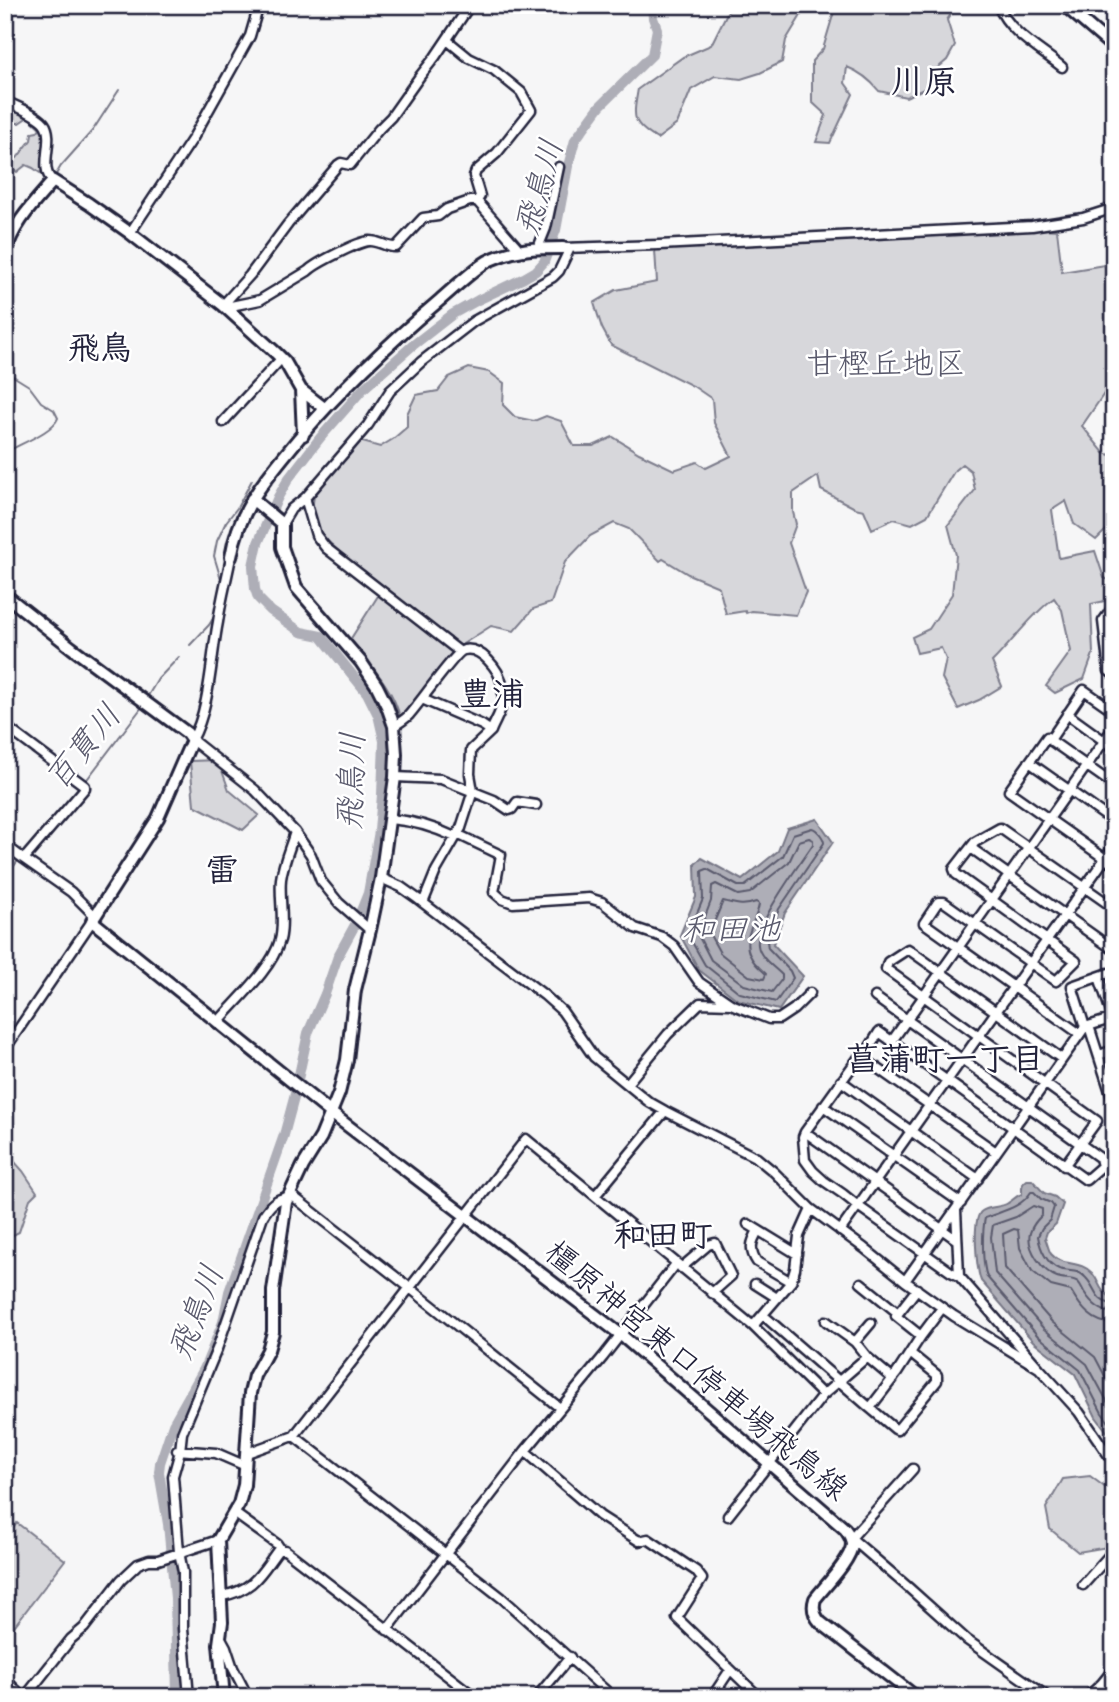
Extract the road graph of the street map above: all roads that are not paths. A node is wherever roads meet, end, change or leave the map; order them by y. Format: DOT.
graph roads {
  1 [pos="259,5"];
  2 [pos="470,5"];
  3 [pos="998,5"];
  4 [pos="1064,5"];
  5 [pos="447,40"];
  6 [pos="1114,48"];
  7 [pos="1062,67"];
  8 [pos="5,101"];
  9 [pos="559,167"];
  10 [pos="53,181"];
  11 [pos="477,201"];
  12 [pos="1114,208"];
  13 [pos="130,233"];
  14 [pos="536,248"];
  15 [pos="566,248"];
  16 [pos="519,249"];
  17 [pos="5,254"];
  18 [pos="225,307"];
  19 [pos="281,359"];
  20 [pos="301,390"];
  21 [pos="324,408"];
  22 [pos="223,422"];
  23 [pos="303,435"];
  24 [pos="306,497"];
  25 [pos="252,499"];
  26 [pos="280,522"];
  27 [pos="231,557"];
  28 [pos="5,595"];
  29 [pos="1114,606"];
  30 [pos="1104,631"];
  31 [pos="1114,638"];
  32 [pos="460,652"];
  33 [pos="1114,675"];
  34 [pos="422,699"];
  35 [pos="1114,711"];
  36 [pos="1067,714"];
  37 [pos="5,726"];
  38 [pos="394,726"];
  39 [pos="1114,727"];
  40 [pos="491,731"];
  41 [pos="192,740"];
  42 [pos="1049,740"];
  43 [pos="1104,741"];
  44 [pos="1114,748"];
  45 [pos="1029,762"];
  46 [pos="1086,766"];
  47 [pos="395,777"];
  48 [pos="1114,785"];
  49 [pos="473,791"];
  50 [pos="1069,791"];
  51 [pos="536,804"];
  52 [pos="390,819"];
  53 [pos="1049,819"];
  54 [pos="1114,822"];
  55 [pos="295,832"];
  56 [pos="456,836"];
  57 [pos="5,845"];
  58 [pos="1114,846"];
  59 [pos="1029,847"];
  60 [pos="971,848"];
  61 [pos="22,857"];
  62 [pos="1105,859"];
  63 [pos="1114,865"];
  64 [pos="1009,876"];
  65 [pos="381,878"];
  66 [pos="1084,887"];
  67 [pos="992,900"];
  68 [pos="423,903"];
  69 [pos="1114,908"];
  70 [pos="1064,915"];
  71 [pos="93,919"];
  72 [pos="975,924"];
  73 [pos="370,930"];
  74 [pos="1047,940"];
  75 [pos="958,947"];
  76 [pos="1114,950"];
  77 [pos="1030,963"];
  78 [pos="941,972"];
  79 [pos="1114,975"];
  80 [pos="1100,977"];
  81 [pos="1013,986"];
  82 [pos="810,993"];
  83 [pos="876,997"];
  84 [pos="923,997"];
  85 [pos="731,1004"];
  86 [pos="996,1011"];
  87 [pos="1113,1018"];
  88 [pos="907,1019"];
  89 [pos="218,1022"];
  90 [pos="1085,1029"];
  91 [pos="978,1036"];
  92 [pos="892,1041"];
  93 [pos="5,1049"];
  94 [pos="1114,1050"];
  95 [pos="1099,1055"];
  96 [pos="863,1058"];
  97 [pos="962,1058"];
  98 [pos="1062,1059"];
  99 [pos="946,1080"];
  100 [pos="841,1081"];
  101 [pos="1110,1081"];
  102 [pos="627,1084"];
  103 [pos="1045,1084"];
  104 [pos="1114,1104"];
  105 [pos="929,1105"];
  106 [pos="823,1106"];
  107 [pos="1030,1106"];
  108 [pos="665,1111"];
  109 [pos="331,1113"];
  110 [pos="1014,1128"];
  111 [pos="911,1130"];
  112 [pos="806,1132"];
  113 [pos="1081,1143"];
  114 [pos="996,1153"];
  115 [pos="893,1155"];
  116 [pos="1064,1166"];
  117 [pos="978,1179"];
  118 [pos="875,1181"];
  119 [pos="289,1196"];
  120 [pos="595,1196"];
  121 [pos="858,1206"];
  122 [pos="958,1206"];
  123 [pos="811,1209"];
  124 [pos="466,1216"];
  125 [pos="748,1224"];
  126 [pos="943,1229"];
  127 [pos="758,1231"];
  128 [pos="840,1231"];
  129 [pos="957,1240"];
  130 [pos="797,1254"];
  131 [pos="925,1254"];
  132 [pos="679,1266"];
  133 [pos="959,1276"];
  134 [pos="905,1281"];
  135 [pos="791,1282"];
  136 [pos="860,1283"];
  137 [pos="755,1284"];
  138 [pos="410,1287"];
  139 [pos="917,1289"];
  140 [pos="712,1293"];
  141 [pos="777,1297"];
  142 [pos="942,1308"];
  143 [pos="898,1313"];
  144 [pos="762,1315"];
  145 [pos="826,1321"];
  146 [pos="871,1323"];
  147 [pos="753,1326"];
  148 [pos="620,1334"];
  149 [pos="921,1336"];
  150 [pos="855,1342"];
  151 [pos="910,1353"];
  152 [pos="867,1357"];
  153 [pos="1039,1368"];
  154 [pos="893,1379"];
  155 [pos="839,1381"];
  156 [pos="823,1395"];
  157 [pos="560,1408"];
  158 [pos="870,1408"];
  159 [pos="294,1436"];
  160 [pos="178,1450"];
  161 [pos="525,1451"];
  162 [pos="247,1453"];
  163 [pos="1114,1463"];
  164 [pos="770,1464"];
  165 [pos="246,1466"];
  166 [pos="913,1469"];
  167 [pos="234,1513"];
  168 [pos="728,1516"];
  169 [pos="851,1538"];
  170 [pos="218,1540"];
  171 [pos="281,1550"];
  172 [pos="1114,1550"];
  173 [pos="178,1553"];
  174 [pos="445,1554"];
  175 [pos="1083,1585"];
  176 [pos="222,1595"];
  177 [pos="387,1630"];
  178 [pos="220,1636"];
  179 [pos="570,1657"];
  180 [pos="1114,1667"];
  181 [pos="730,1670"];
  182 [pos="5,1679"];
  183 [pos="470,1696"];
  184 [pos="24,1697"];
  185 [pos="188,1697"];
  186 [pos="224,1697"];
  187 [pos="247,1697"];
  188 [pos="537,1697"];
  189 [pos="613,1697"];
  190 [pos="712,1697"];
  191 [pos="759,1697"];
  192 [pos="916,1697"];
  193 [pos="1048,1697"];
  194 [pos="1086,1697"];
  1 -- 13 [label="street"];
  2 -- 5 [label="street"];
  3 -- 7 [label="street"];
  4 -- 6 [label="main road"];
  5 -- 11 [label="street"];
  5 -- 18 [label="street"];
  8 -- 10 [label="street"];
  9 -- 14 [label="street"];
  10 -- 13 [label="main road"];
  10 -- 17 [label="main road"];
  11 -- 16 [label="street"];
  11 -- 18 [label="street"];
  12 -- 15 [label="street"];
  13 -- 18 [label="main road"];
  14 -- 15 [label="main road"];
  14 -- 16 [label="main road"];
  15 -- 24 [label="street"];
  16 -- 21 [label="main road"];
  18 -- 19 [label="main road"];
  19 -- 20 [label="main road"];
  19 -- 22 [label="street"];
  20 -- 21 [label="main road"];
  20 -- 23 [label="main road"];
  21 -- 23 [label="main road"];
  23 -- 25 [label="main road"];
  24 -- 26 [label="street"];
  24 -- 32 [label="street"];
  25 -- 26 [label="main road"];
  25 -- 27 [label="main road"];
  26 -- 38 [label="main road"];
  27 -- 41 [label="street"];
  28 -- 41 [label="main road"];
  29 -- 30 [label="street"];
  30 -- 31 [label="street"];
  30 -- 33 [label="street"];
  32 -- 34 [label="street"];
  32 -- 40 [label="street"];
  34 -- 38 [label="street"];
  34 -- 40 [label="street"];
  35 -- 36 [label="street"];
  36 -- 42 [label="street"];
  36 -- 43 [label="street"];
  37 -- 61 [label="street"];
  38 -- 47 [label="main road"];
  39 -- 43 [label="street"];
  40 -- 49 [label="street"];
  41 -- 55 [label="street"];
  41 -- 71 [label="main road"];
  42 -- 45 [label="street"];
  42 -- 46 [label="street"];
  43 -- 44 [label="street"];
  43 -- 46 [label="street"];
  45 -- 50 [label="street"];
  45 -- 53 [label="street"];
  46 -- 48 [label="street"];
  46 -- 50 [label="street"];
  47 -- 49 [label="street"];
  47 -- 52 [label="main road"];
  49 -- 51 [label="street"];
  49 -- 56 [label="street"];
  50 -- 53 [label="street"];
  50 -- 54 [label="street"];
  52 -- 56 [label="street"];
  52 -- 65 [label="main road"];
  53 -- 59 [label="street"];
  53 -- 62 [label="street"];
  55 -- 73 [label="street"];
  55 -- 89 [label="street"];
  56 -- 68 [label="street"];
  56 -- 85 [label="street"];
  57 -- 61 [label="street"];
  58 -- 62 [label="street"];
  59 -- 60 [label="street"];
  59 -- 64 [label="street"];
  59 -- 66 [label="street"];
  60 -- 64 [label="street"];
  60 -- 67 [label="street"];
  61 -- 71 [label="street"];
  62 -- 63 [label="street"];
  62 -- 66 [label="street"];
  64 -- 67 [label="street"];
  64 -- 70 [label="street"];
  65 -- 68 [label="street"];
  65 -- 73 [label="main road"];
  66 -- 69 [label="street"];
  66 -- 70 [label="street"];
  67 -- 72 [label="street"];
  67 -- 74 [label="street"];
  68 -- 102 [label="street"];
  70 -- 74 [label="street"];
  70 -- 76 [label="street"];
  71 -- 89 [label="main road, 橿原神宮東口停車場飛鳥線"];
  71 -- 93 [label="street"];
  72 -- 75 [label="street"];
  72 -- 75 [label="street"];
  72 -- 77 [label="street"];
  73 -- 109 [label="main road"];
  74 -- 77 [label="street"];
  74 -- 77 [label="street"];
  75 -- 78 [label="street"];
  75 -- 81 [label="street"];
  77 -- 81 [label="street"];
  78 -- 84 [label="street"];
  78 -- 84 [label="street"];
  78 -- 86 [label="street"];
  79 -- 80 [label="street"];
  80 -- 87 [label="street"];
  80 -- 90 [label="street"];
  81 -- 86 [label="street"];
  81 -- 90 [label="street"];
  82 -- 85 [label="street"];
  83 -- 88 [label="street"];
  84 -- 88 [label="street"];
  84 -- 91 [label="street"];
  85 -- 102 [label="street"];
  86 -- 91 [label="street"];
  86 -- 98 [label="street"];
  87 -- 90 [label="street"];
  88 -- 92 [label="street"];
  88 -- 97 [label="street"];
  89 -- 109 [label="main road, 橿原神宮東口停車場飛鳥線"];
  90 -- 95 [label="street"];
  90 -- 98 [label="street"];
  91 -- 97 [label="street"];
  91 -- 103 [label="street"];
  92 -- 96 [label="street"];
  92 -- 99 [label="street"];
  94 -- 95 [label="street"];
  95 -- 101 [label="street"];
  96 -- 100 [label="street"];
  96 -- 105 [label="street"];
  97 -- 99 [label="street"];
  97 -- 107 [label="street"];
  98 -- 103 [label="street"];
  99 -- 105 [label="street"];
  99 -- 110 [label="street"];
  100 -- 106 [label="street"];
  100 -- 111 [label="street"];
  101 -- 104 [label="street"];
  102 -- 108 [label="street"];
  103 -- 107 [label="street"];
  103 -- 113 [label="street"];
  105 -- 111 [label="street"];
  105 -- 114 [label="street"];
  106 -- 112 [label="street"];
  106 -- 115 [label="street"];
  107 -- 110 [label="street"];
  107 -- 113 [label="street"];
  108 -- 120 [label="street"];
  108 -- 123 [label="street"];
  109 -- 119 [label="main road"];
  109 -- 124 [label="main road, 橿原神宮東口停車場飛鳥線"];
  110 -- 114 [label="street"];
  110 -- 116 [label="street"];
  111 -- 115 [label="street"];
  111 -- 117 [label="street"];
  112 -- 118 [label="street"];
  112 -- 121 [label="street"];
  113 -- 116 [label="street"];
  113 -- 116 [label="street"];
  114 -- 117 [label="street"];
  115 -- 118 [label="street"];
  115 -- 122 [label="street"];
  117 -- 122 [label="street"];
  118 -- 121 [label="street"];
  118 -- 126 [label="street"];
  119 -- 138 [label="street"];
  119 -- 160 [label="street"];
  119 -- 162 [label="main road"];
  120 -- 124 [label="street"];
  120 -- 132 [label="street"];
  121 -- 128 [label="street"];
  121 -- 131 [label="street"];
  122 -- 126 [label="street"];
  122 -- 129 [label="street"];
  123 -- 128 [label="street"];
  123 -- 130 [label="street"];
  124 -- 138 [label="street"];
  124 -- 148 [label="main road, 橿原神宮東口停車場飛鳥線"];
  125 -- 127 [label="street"];
  126 -- 129 [label="street"];
  126 -- 131 [label="street"];
  127 -- 130 [label="street"];
  127 -- 135 [label="street"];
  128 -- 134 [label="street"];
  129 -- 133 [label="street"];
  130 -- 135 [label="street"];
  131 -- 133 [label="street"];
  131 -- 134 [label="street"];
  132 -- 140 [label="street"];
  132 -- 140 [label="street"];
  132 -- 148 [label="street"];
  133 -- 153 [label="street"];
  134 -- 139 [label="street"];
  135 -- 141 [label="street"];
  136 -- 143 [label="street"];
  137 -- 141 [label="street"];
  138 -- 157 [label="street"];
  138 -- 159 [label="street"];
  139 -- 142 [label="street"];
  139 -- 143 [label="street"];
  140 -- 147 [label="street"];
  141 -- 144 [label="street"];
  142 -- 149 [label="street"];
  142 -- 153 [label="street"];
  143 -- 149 [label="street"];
  144 -- 147 [label="street"];
  144 -- 155 [label="street"];
  145 -- 150 [label="street"];
  146 -- 150 [label="street"];
  147 -- 156 [label="street"];
  148 -- 157 [label="street"];
  148 -- 164 [label="main road, 橿原神宮東口停車場飛鳥線"];
  149 -- 151 [label="street"];
  150 -- 152 [label="street"];
  151 -- 154 [label="street"];
  151 -- 158 [label="street"];
  152 -- 154 [label="street"];
  152 -- 155 [label="street"];
  153 -- 163 [label="street"];
  154 -- 158 [label="street"];
  155 -- 156 [label="street"];
  155 -- 158 [label="street"];
  156 -- 164 [label="street"];
  157 -- 161 [label="street"];
  159 -- 162 [label="street"];
  159 -- 174 [label="street"];
  160 -- 165 [label="street"];
  160 -- 173 [label="street"];
  161 -- 174 [label="street"];
  161 -- 181 [label="street"];
  162 -- 165 [label="main road"];
  164 -- 168 [label="street"];
  164 -- 169 [label="main road, 橿原神宮東口停車場飛鳥線"];
  165 -- 167 [label="main road"];
  166 -- 169 [label="street"];
  167 -- 170 [label="main road"];
  167 -- 171 [label="street"];
  169 -- 192 [label="main road, 橿原神宮東口停車場飛鳥線"];
  169 -- 193 [label="street"];
  170 -- 173 [label="street"];
  170 -- 176 [label="main road"];
  171 -- 176 [label="street"];
  171 -- 177 [label="street"];
  172 -- 175 [label="street"];
  173 -- 184 [label="street"];
  173 -- 185 [label="street"];
  174 -- 177 [label="street"];
  174 -- 179 [label="street"];
  176 -- 178 [label="main road"];
  177 -- 183 [label="street"];
  178 -- 186 [label="main road"];
  178 -- 187 [label="street"];
  179 -- 188 [label="street"];
  179 -- 189 [label="street"];
  180 -- 194 [label="street"];
  181 -- 190 [label="street"];
  181 -- 191 [label="street"];
  182 -- 184 [label="street"];
}
